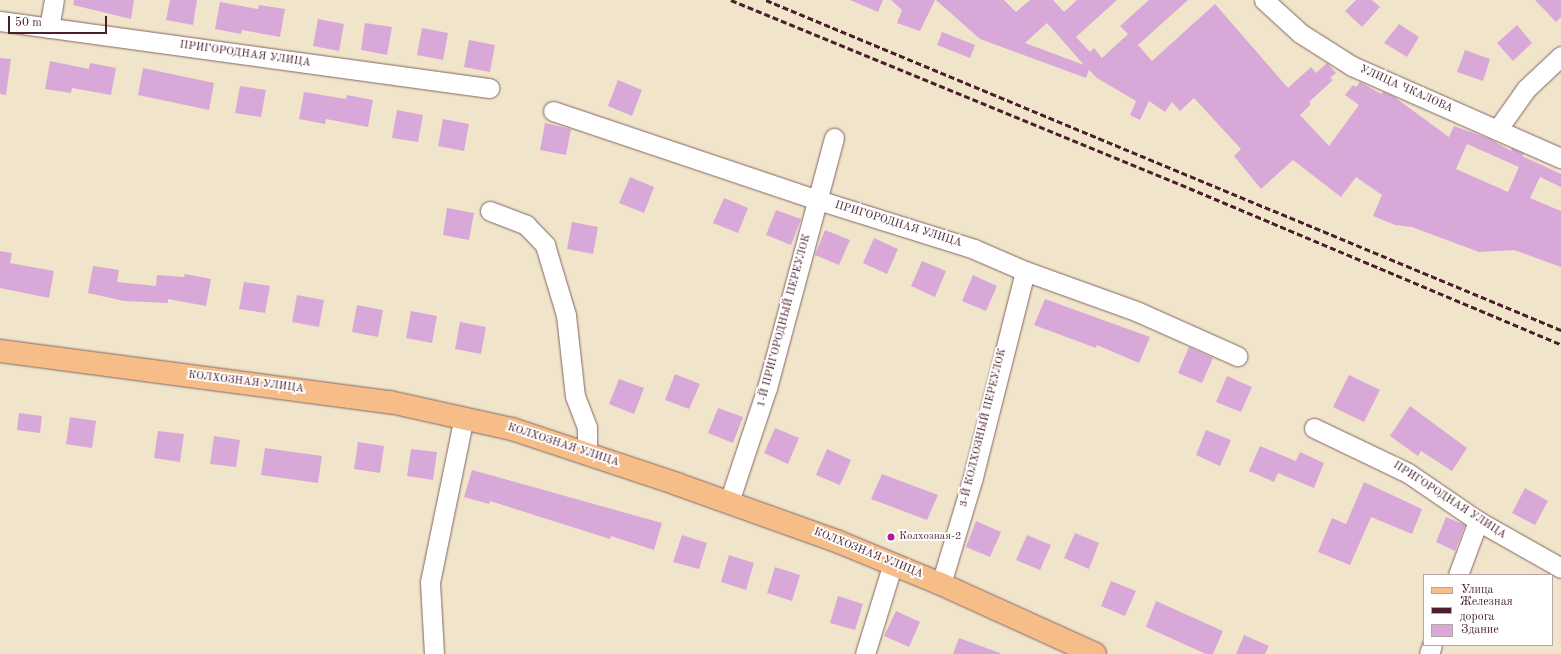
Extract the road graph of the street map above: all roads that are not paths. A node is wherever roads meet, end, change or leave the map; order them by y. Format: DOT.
graph roads {
  1 [pos="54,0"];
  2 [pos="1264,0"];
  3 [pos="0,22"];
  4 [pos="49,28"];
  5 [pos="1561,56"];
  6 [pos="490,88"];
  7 [pos="553,111"];
  8 [pos="1498,130"];
  9 [pos="834,138"];
  10 [pos="1561,158"];
  11 [pos="818,200"];
  12 [pos="490,211"];
  13 [pos="1025,271"];
  14 [pos="0,351"];
  15 [pos="1237,356"];
  16 [pos="464,417"];
  17 [pos="1314,428"];
  18 [pos="587,454"];
  19 [pos="729,502"];
  20 [pos="1478,521"];
  21 [pos="893,563"];
  22 [pos="1561,568"];
  23 [pos="1458,574"];
  24 [pos="941,584"];
  25 [pos="434,654"];
  26 [pos="865,654"];
  27 [pos="1095,654"];
  1 -- 4 [label="street"];
  2 -- 8 [label="street, УЛИЦА ЧКАЛОВА"];
  3 -- 4 [label="street, ПРИГОРОДНАЯ УЛИЦА"];
  4 -- 6 [label="street, ПРИГОРОДНАЯ УЛИЦА"];
  5 -- 8 [label="street"];
  7 -- 11 [label="street, ПРИГОРОДНАЯ УЛИЦА"];
  8 -- 10 [label="street, УЛИЦА ЧКАЛОВА"];
  9 -- 11 [label="street, 1-Й ПРИГОРОДНЫЙ ПЕРЕУЛОК"];
  11 -- 13 [label="street, ПРИГОРОДНАЯ УЛИЦА"];
  11 -- 19 [label="street, 1-Й ПРИГОРОДНЫЙ ПЕРЕУЛОК"];
  12 -- 18 [label="street"];
  13 -- 15 [label="street, ПРИГОРОДНАЯ УЛИЦА"];
  13 -- 24 [label="street, 3-Й КОЛХОЗНЫЙ ПЕРЕУЛОК"];
  14 -- 16 [label="main road, КОЛХОЗНАЯ УЛИЦА"];
  16 -- 18 [label="main road, КОЛХОЗНАЯ УЛИЦА"];
  16 -- 25 [label="street"];
  17 -- 20 [label="street, ПРИГОРОДНАЯ УЛИЦА"];
  18 -- 19 [label="main road, КОЛХОЗНАЯ УЛИЦА"];
  19 -- 21 [label="main road, КОЛХОЗНАЯ УЛИЦА"];
  20 -- 22 [label="street, ПРИГОРОДНАЯ УЛИЦА"];
  20 -- 23 [label="street"];
  21 -- 24 [label="main road, КОЛХОЗНАЯ УЛИЦА"];
  21 -- 26 [label="street"];
  24 -- 27 [label="main road, КОЛХОЗНАЯ УЛИЦА"];
}
